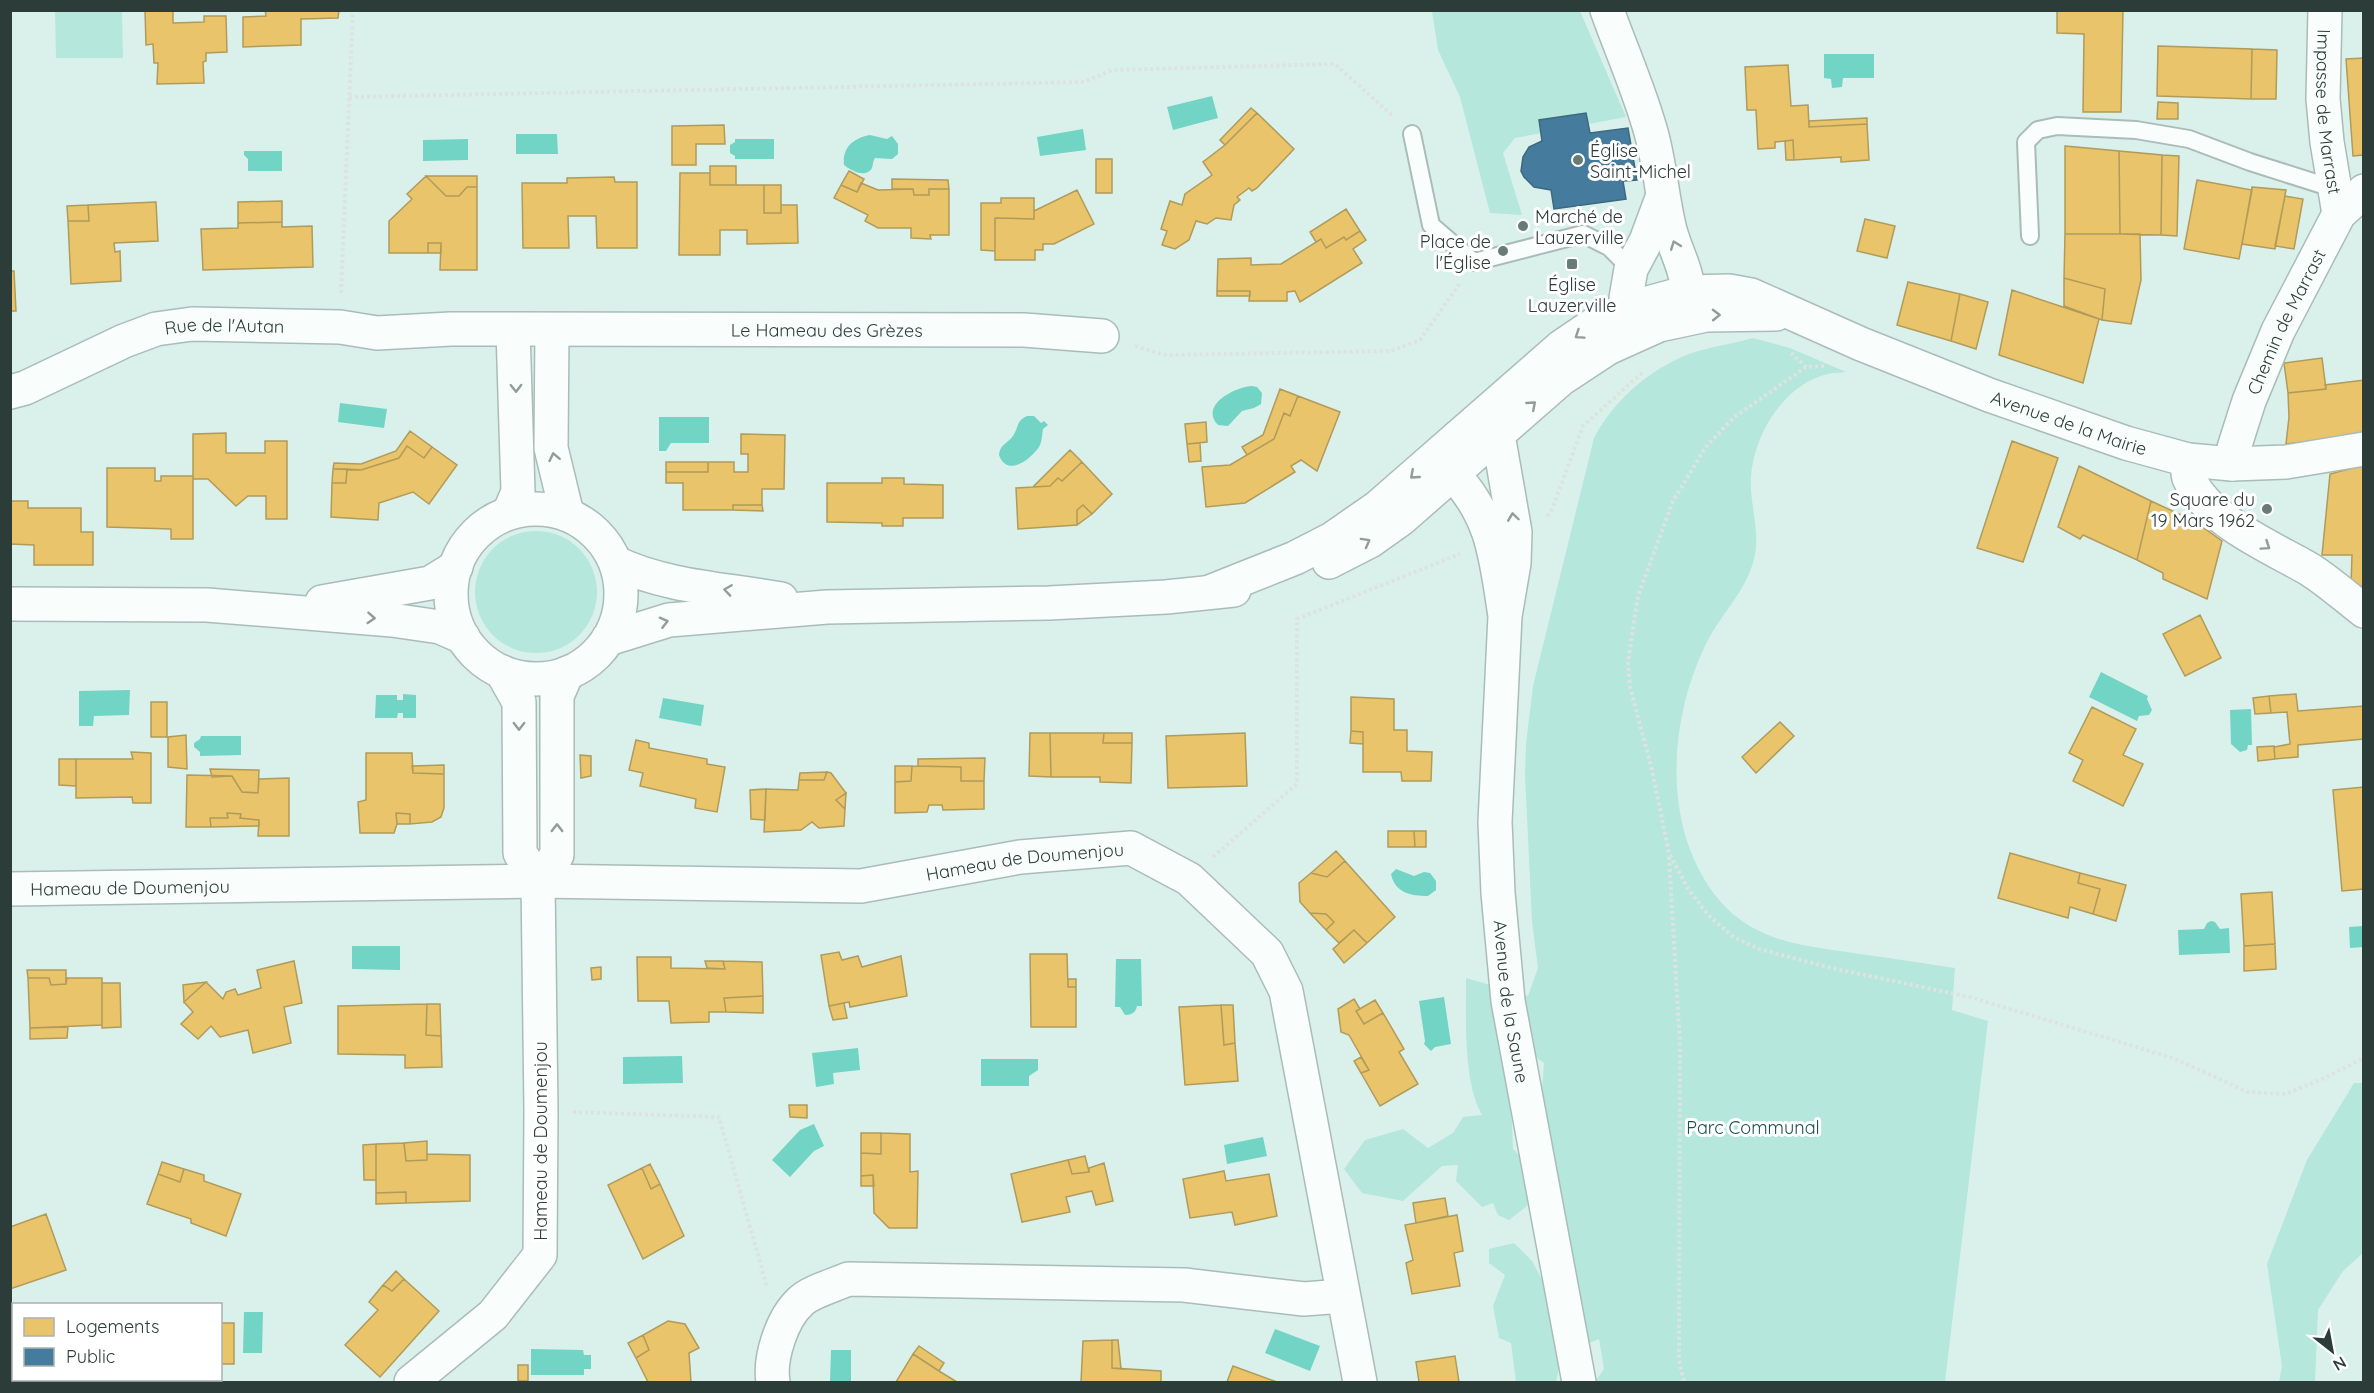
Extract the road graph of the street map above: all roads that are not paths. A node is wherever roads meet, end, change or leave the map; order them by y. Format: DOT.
graph roads {
  1 [pos="1607,10"];
  2 [pos="2325,10"];
  3 [pos="1412,134"];
  4 [pos="1662,198"];
  5 [pos="2346,198"];
  6 [pos="2030,236"];
  7 [pos="1630,269"];
  8 [pos="1688,292"];
  9 [pos="1630,308"];
  10 [pos="1790,314"];
  11 [pos="1659,325"];
  12 [pos="451,329"];
  13 [pos="513,330"];
  14 [pos="552,330"];
  15 [pos="1102,336"];
  16 [pos="10,392"];
  17 [pos="1457,438"];
  18 [pos="1493,440"];
  19 [pos="2364,449"];
  20 [pos="2188,460"];
  21 [pos="2232,464"];
  22 [pos="1452,473"];
  23 [pos="509,513"];
  24 [pos="567,514"];
  25 [pos="616,563"];
  26 [pos="456,567"];
  27 [pos="1212,591"];
  28 [pos="10,604"];
  29 [pos="827,607"];
  30 [pos="270,610"];
  31 [pos="2364,611"];
  32 [pos="1505,616"];
  33 [pos="463,637"];
  34 [pos="608,639"];
  35 [pos="502,672"];
  36 [pos="567,673"];
  37 [pos="538,881"];
  38 [pos="10,889"];
  39 [pos="1343,1296"];
  40 [pos="411,1383"];
  41 [pos="773,1383"];
  42 [pos="1360,1383"];
  43 [pos="1579,1383"];
  1 -- 4 [label="street"];
  2 -- 5 [label="street, Impasse de Marrast"];
  3 -- 7 [label="lane"];
  4 -- 7 [label="street"];
  8 -- 4 [label="street, one-way"];
  5 -- 6 [label="lane"];
  5 -- 21 [label="street, Chemin de Marrast"];
  7 -- 9 [label="street"];
  8 -- 9 [label="street, Avenue de la Mairie"];
  8 -- 10 [label="street, Avenue de la Mairie"];
  8 -- 11 [label="street"];
  9 -- 11 [label="street"];
  9 -- 17 [label="street, Avenue de la Mairie, one-way"];
  11 -- 10 [label="street, Avenue de la Mairie, one-way"];
  10 -- 20 [label="street, Avenue de la Mairie"];
  18 -- 11 [label="street, one-way"];
  12 -- 13 [label="street, Le Hameau des Grèzes"];
  12 -- 16 [label="street, Rue de l'Autan"];
  13 -- 14 [label="street, Le Hameau des Grèzes"];
  13 -- 23 [label="street, one-way"];
  14 -- 15 [label="street, Le Hameau des Grèzes"];
  24 -- 14 [label="street, one-way"];
  17 -- 18 [label="street"];
  17 -- 22 [label="street"];
  17 -- 27 [label="street, Avenue de la Mairie, one-way"];
  18 -- 22 [label="street"];
  32 -- 18 [label="street, Avenue de la Saune, one-way"];
  19 -- 21 [label="street, Avenue de la Mairie"];
  20 -- 21 [label="street, Avenue de la Mairie"];
  20 -- 31 [label="street, one-way"];
  27 -- 22 [label="street, one-way"];
  22 -- 32 [label="street, Avenue de la Saune"];
  23 -- 24 [label="street"];
  23 -- 26 [label="street"];
  24 -- 25 [label="street"];
  29 -- 25 [label="street, one-way"];
  25 -- 34 [label="street"];
  26 -- 30 [label="street"];
  26 -- 33 [label="street"];
  27 -- 29 [label="street"];
  28 -- 30 [label="street"];
  34 -- 29 [label="street, one-way"];
  30 -- 33 [label="street, one-way"];
  32 -- 43 [label="street, Avenue de la Saune"];
  33 -- 35 [label="street"];
  34 -- 36 [label="street"];
  35 -- 36 [label="street"];
  35 -- 37 [label="street, one-way"];
  37 -- 36 [label="street, one-way"];
  37 -- 38 [label="street, Hameau de Doumenjou"];
  37 -- 39 [label="street, Hameau de Doumenjou"];
  37 -- 40 [label="street, Hameau de Doumenjou"];
  39 -- 41 [label="street"];
  39 -- 42 [label="street, Hameau de Doumenjou"];
}
